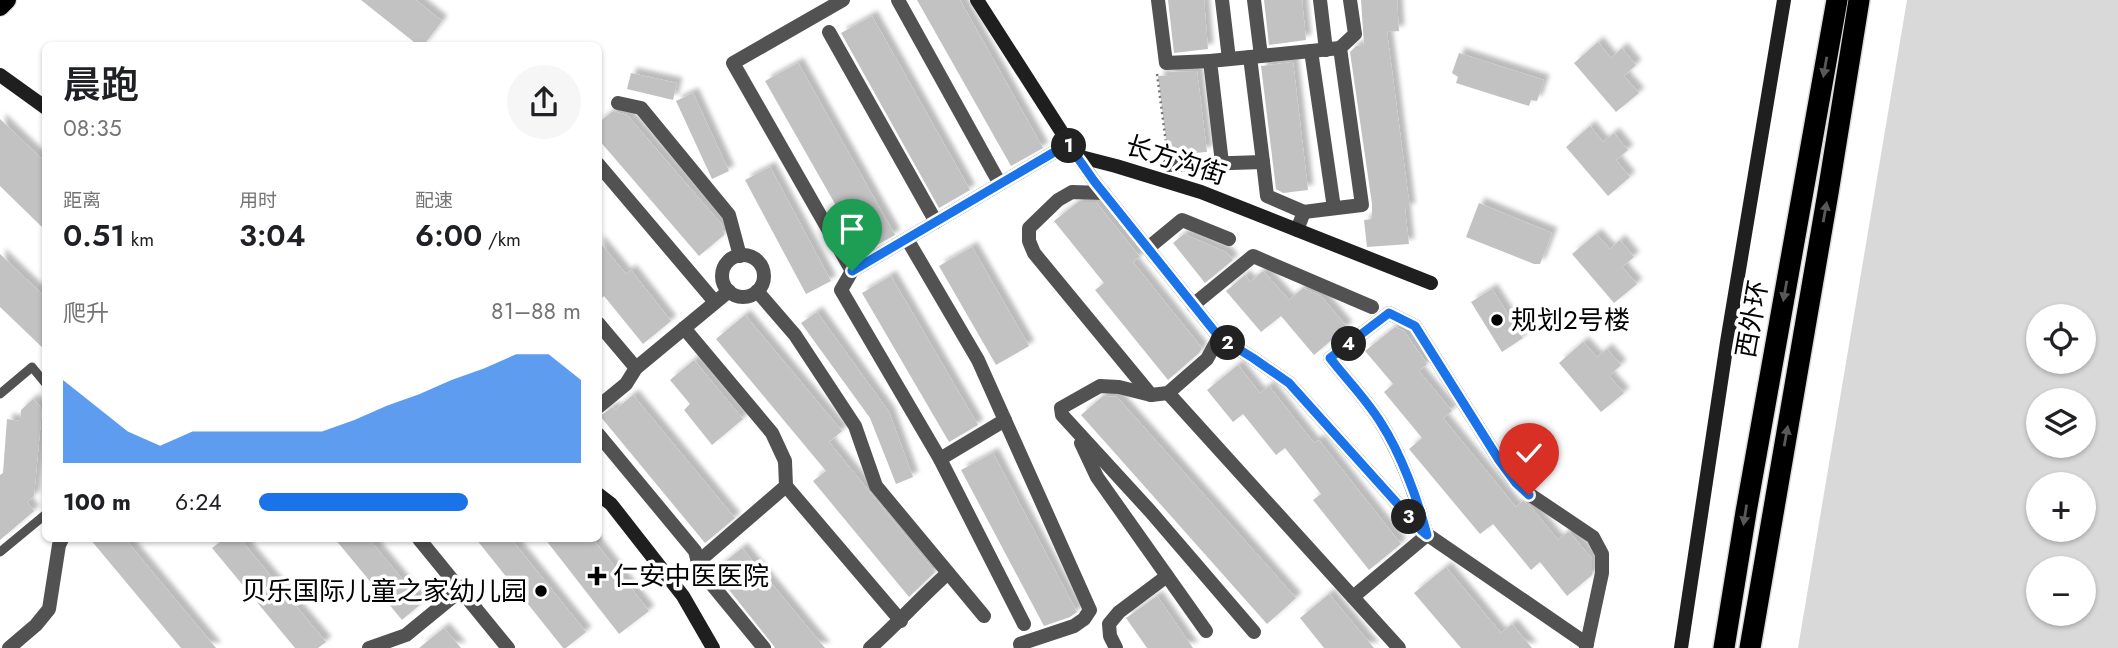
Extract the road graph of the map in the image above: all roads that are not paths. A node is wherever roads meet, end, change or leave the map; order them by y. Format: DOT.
graph roads {
  1 [pos="6,0"];
  2 [pos="843,0"];
  3 [pos="898,0"];
  4 [pos="976,0"];
  5 [pos="1158,0"];
  6 [pos="1222,0"];
  7 [pos="1254,0"];
  8 [pos="1320,0"];
  9 [pos="1350,0"];
  10 [pos="1784,0"];
  11 [pos="1837,0"];
  12 [pos="1859,0"];
  13 [pos="0,8"];
  14 [pos="829,32"];
  15 [pos="1326,50"];
  16 [pos="1255,57"];
  17 [pos="1230,59"];
  18 [pos="1210,61"];
  19 [pos="0,75"];
  20 [pos="618,103"];
  21 [pos="42,105"];
  22 [pos="1072,150"];
  23 [pos="1263,162"];
  24 [pos="1222,163"];
  25 [pos="1169,165"];
  26 [pos="602,169"];
  27 [pos="1000,184"];
  28 [pos="1104,193"];
  29 [pos="1304,212"];
  30 [pos="936,222"];
  31 [pos="1297,230"];
  32 [pos="907,239"];
  33 [pos="1229,239"];
  34 [pos="1147,248"];
  35 [pos="740,256"];
  36 [pos="852,271"];
  37 [pos="1431,284"];
  38 [pos="729,291"];
  39 [pos="757,291"];
  40 [pos="715,302"];
  41 [pos="1194,305"];
  42 [pos="1372,307"];
  43 [pos="602,328"];
  44 [pos="684,328"];
  45 [pos="1219,337"];
  46 [pos="636,368"];
  47 [pos="42,379"];
  48 [pos="1168,393"];
  49 [pos="0,394"];
  50 [pos="1151,395"];
  51 [pos="602,404"];
  52 [pos="1005,420"];
  53 [pos="1075,429"];
  54 [pos="602,439"];
  55 [pos="940,459"];
  56 [pos="786,486"];
  57 [pos="602,497"];
  58 [pos="42,517"];
  59 [pos="1427,535"];
  60 [pos="60,542"];
  61 [pos="421,542"];
  62 [pos="0,552"];
  63 [pos="698,562"];
  64 [pos="948,573"];
  65 [pos="1167,576"];
  66 [pos="461,590"];
  67 [pos="1353,597"];
  68 [pos="984,616"];
  69 [pos="901,621"];
  70 [pos="1024,624"];
  71 [pos="1206,631"];
  72 [pos="1254,632"];
  73 [pos="1587,646"];
  74 [pos="9,648"];
  75 [pos="369,648"];
  76 [pos="508,648"];
  77 [pos="713,648"];
  78 [pos="764,648"];
  79 [pos="870,648"];
  80 [pos="1021,648"];
  81 [pos="1116,648"];
  82 [pos="1399,648"];
  83 [pos="1681,648"];
  84 [pos="1724,648"];
  85 [pos="1750,648"];
  1 -- 13 [label="main road"];
  2 -- 36 [label="street"];
  3 -- 27 [label="street"];
  4 -- 22 [label="street"];
  5 -- 18 [label="street"];
  6 -- 17 [label="street"];
  7 -- 16 [label="street"];
  8 -- 15 [label="street"];
  9 -- 15 [label="street"];
  10 -- 83 [label="street"];
  11 -- 84 [label="highway, 西外环, one-way"];
  85 -- 12 [label="highway, 西外环, one-way"];
  14 -- 30 [label="street"];
  15 -- 16 [label="street"];
  15 -- 29 [label="street"];
  15 -- 29 [label="street"];
  16 -- 17 [label="street"];
  16 -- 23 [label="street"];
  17 -- 18 [label="street"];
  18 -- 24 [label="street"];
  19 -- 21 [label="street"];
  20 -- 35 [label="street"];
  22 -- 27 [label="street"];
  22 -- 28 [label="street"];
  22 -- 31 [label="street, 长方沟街"];
  23 -- 24 [label="street"];
  23 -- 29 [label="street"];
  24 -- 25 [label="street"];
  26 -- 40 [label="street"];
  27 -- 30 [label="street"];
  28 -- 34 [label="street"];
  28 -- 50 [label="street"];
  29 -- 31 [label="street"];
  30 -- 32 [label="street"];
  31 -- 37 [label="street, 长方沟街"];
  32 -- 36 [label="street"];
  32 -- 52 [label="street"];
  33 -- 34 [label="street"];
  34 -- 41 [label="street"];
  35 -- 38 [label="street"];
  35 -- 39 [label="street"];
  36 -- 55 [label="street"];
  38 -- 39 [label="street"];
  38 -- 40 [label="street"];
  39 -- 64 [label="street"];
  40 -- 44 [label="street"];
  41 -- 42 [label="street"];
  41 -- 45 [label="street"];
  43 -- 46 [label="street"];
  44 -- 46 [label="street"];
  44 -- 56 [label="street"];
  45 -- 48 [label="street"];
  45 -- 59 [label="street"];
  46 -- 51 [label="street"];
  47 -- 49 [label="lane"];
  48 -- 50 [label="street"];
  48 -- 67 [label="street"];
  50 -- 53 [label="street"];
  52 -- 55 [label="street"];
  52 -- 80 [label="street"];
  53 -- 65 [label="street"];
  53 -- 72 [label="street"];
  54 -- 63 [label="street"];
  55 -- 70 [label="street"];
  56 -- 63 [label="street"];
  56 -- 69 [label="street"];
  57 -- 77 [label="street"];
  58 -- 62 [label="lane"];
  59 -- 67 [label="street"];
  59 -- 73 [label="street"];
  59 -- 73 [label="street"];
  60 -- 74 [label="street"];
  61 -- 66 [label="street"];
  63 -- 78 [label="street"];
  64 -- 68 [label="street"];
  64 -- 69 [label="street"];
  65 -- 71 [label="street"];
  65 -- 81 [label="street"];
  66 -- 75 [label="street"];
  66 -- 76 [label="street"];
  67 -- 82 [label="street"];
  69 -- 79 [label="street"];
}
